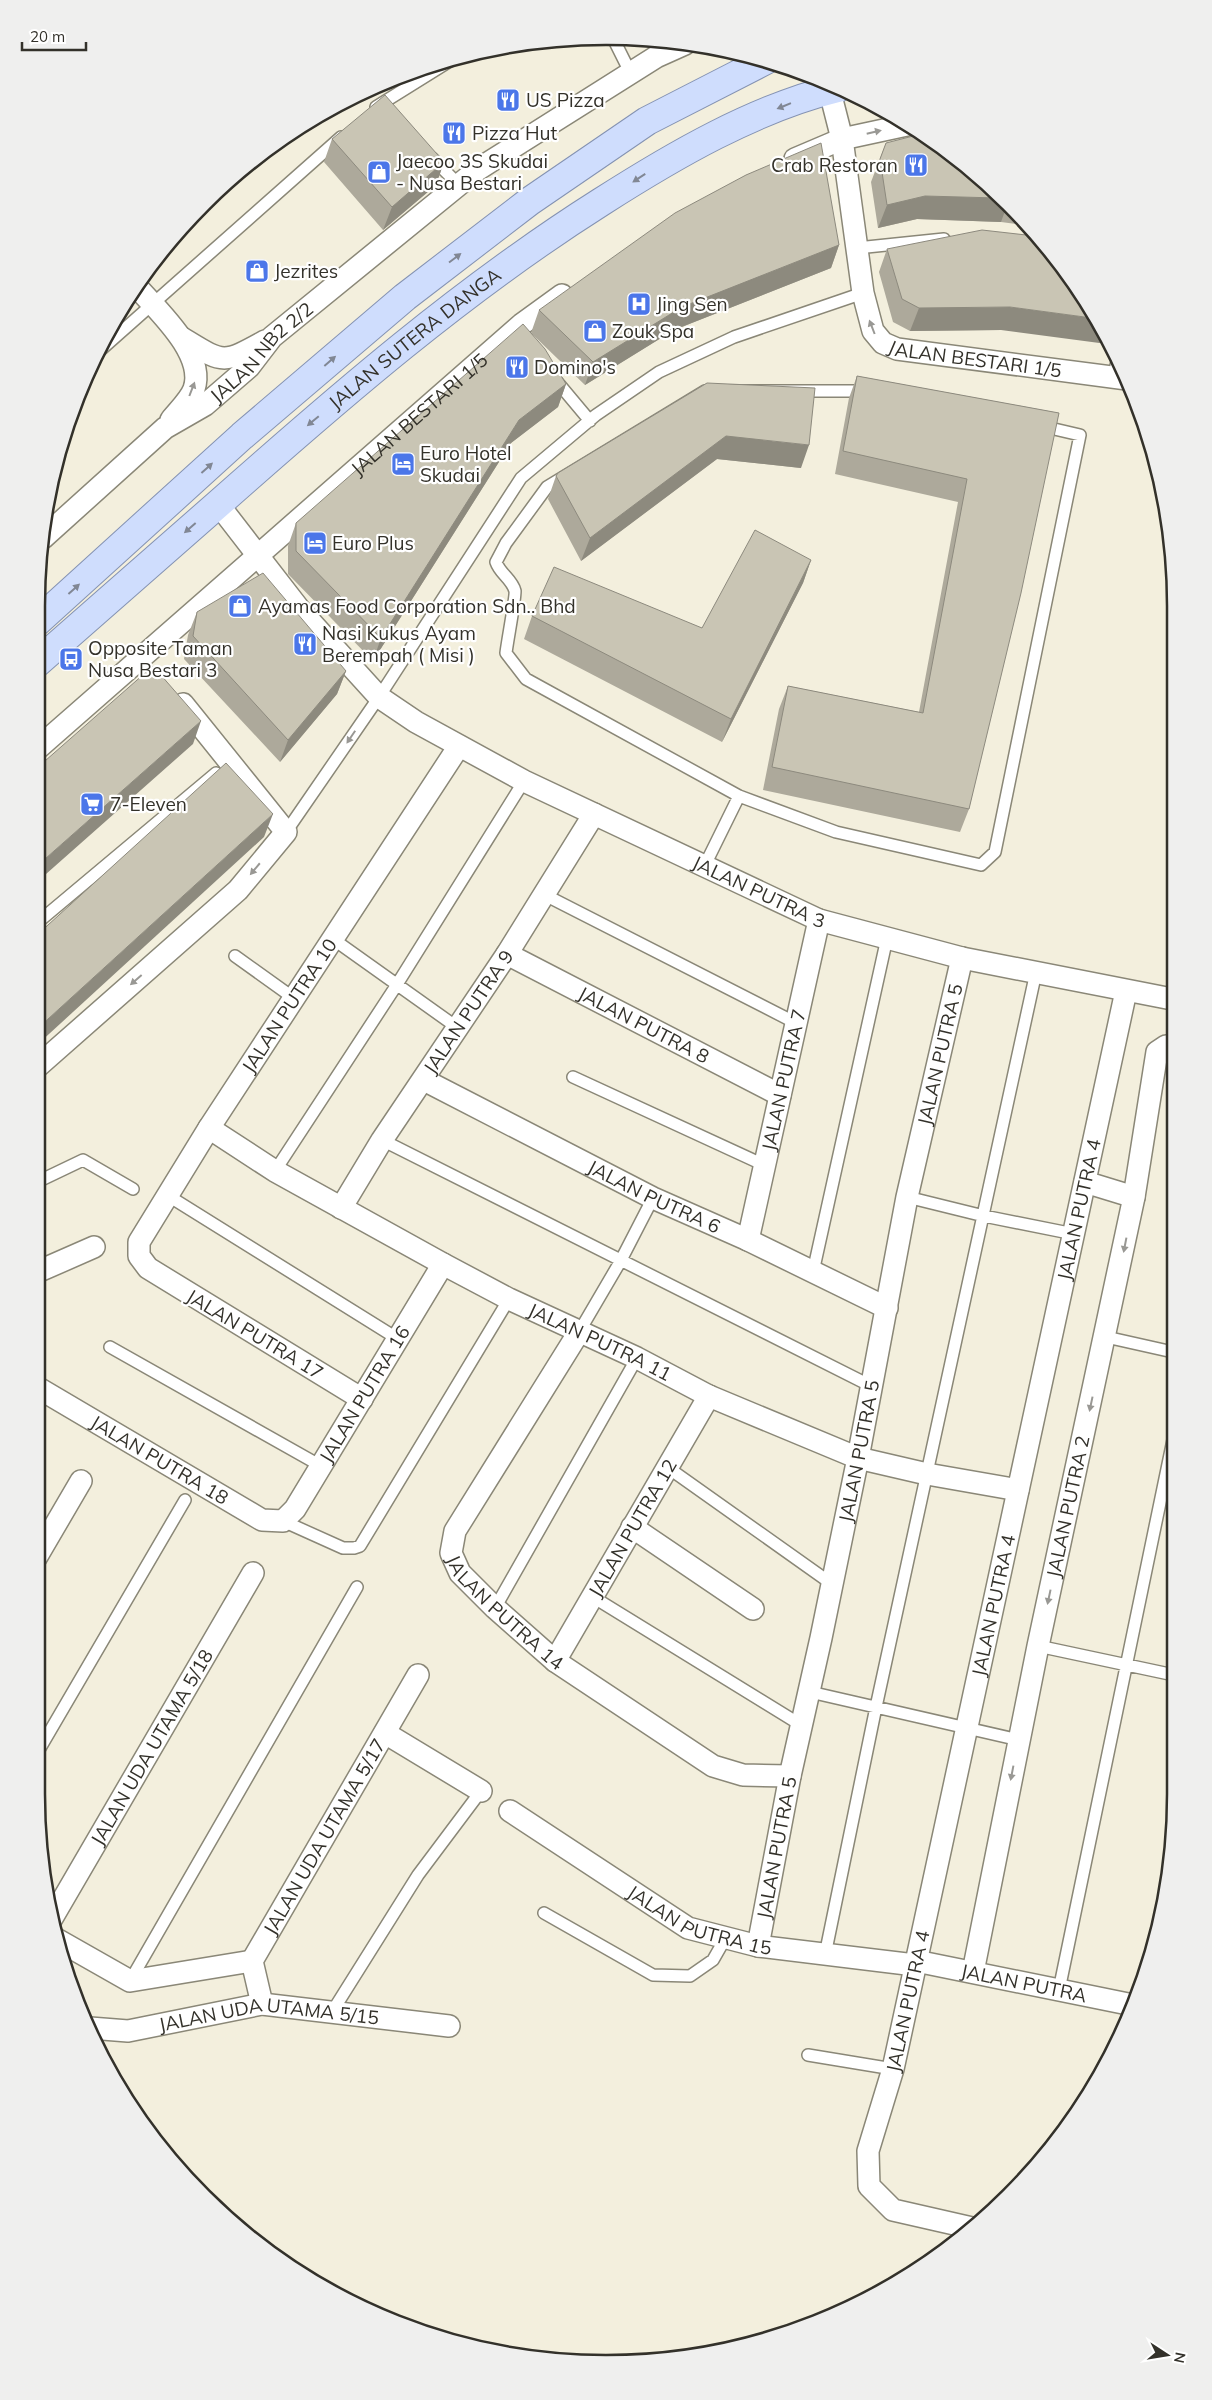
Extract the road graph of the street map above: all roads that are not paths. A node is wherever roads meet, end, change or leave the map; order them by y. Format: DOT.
graph roads {
  1 [pos="616,45"];
  2 [pos="673,49"];
  3 [pos="755,65"];
  4 [pos="435,72"];
  5 [pos="630,74"];
  6 [pos="825,90"];
  7 [pos="833,94"];
  8 [pos="365,116"];
  9 [pos="898,127"];
  10 [pos="350,129"];
  11 [pos="842,140"];
  12 [pos="426,151"];
  13 [pos="779,166"];
  14 [pos="459,185"];
  15 [pos="955,238"];
  16 [pos="857,248"];
  17 [pos="579,283"];
  18 [pos="141,292"];
  19 [pos="863,293"];
  20 [pos="152,304"];
  21 [pos="272,337"];
  22 [pos="113,338"];
  23 [pos="182,338"];
  24 [pos="545,368"];
  25 [pos="1115,372"];
  26 [pos="590,421"];
  27 [pos="165,428"];
  28 [pos="218,504"];
  29 [pos="50,531"];
  30 [pos="258,555"];
  31 [pos="45,615"];
  32 [pos="45,656"];
  33 [pos="156,671"];
  34 [pos="379,697"];
  35 [pos="45,744"];
  36 [pos="459,746"];
  37 [pos="228,762"];
  38 [pos="524,781"];
  39 [pos="739,796"];
  40 [pos="594,814"];
  41 [pos="286,832"];
  42 [pos="704,867"];
  43 [pos="543,894"];
  44 [pos="45,915"];
  45 [pos="819,920"];
  46 [pos="887,938"];
  47 [pos="333,939"];
  48 [pos="507,954"];
  49 [pos="235,956"];
  50 [pos="962,958"];
  51 [pos="1036,972"];
  52 [pos="396,986"];
  53 [pos="1126,991"];
  54 [pos="1167,998"];
  55 [pos="295,999"];
  56 [pos="796,1023"];
  57 [pos="458,1028"];
  58 [pos="1167,1047"];
  59 [pos="45,1060"];
  60 [pos="573,1077"];
  61 [pos="424,1080"];
  62 [pos="780,1095"];
  63 [pos="209,1128"];
  64 [pos="382,1140"];
  65 [pos="764,1165"];
  66 [pos="275,1171"];
  67 [pos="45,1178"];
  68 [pos="1085,1182"];
  69 [pos="133,1189"];
  70 [pos="167,1195"];
  71 [pos="1134,1197"];
  72 [pos="653,1198"];
  73 [pos="908,1198"];
  74 [pos="341,1208"];
  75 [pos="984,1216"];
  76 [pos="1074,1234"];
  77 [pos="748,1240"];
  78 [pos="94,1248"];
  79 [pos="620,1262"];
  80 [pos="443,1264"];
  81 [pos="148,1268"];
  82 [pos="45,1269"];
  83 [pos="813,1272"];
  84 [pos="509,1299"];
  85 [pos="887,1308"];
  86 [pos="579,1332"];
  87 [pos="1106,1337"];
  88 [pos="398,1339"];
  89 [pos="110,1347"];
  90 [pos="1167,1351"];
  91 [pos="637,1358"];
  92 [pos="871,1386"];
  93 [pos="45,1394"];
  94 [pos="709,1396"];
  95 [pos="362,1399"];
  96 [pos="858,1458"];
  97 [pos="321,1466"];
  98 [pos="667,1467"];
  99 [pos="1167,1468"];
  100 [pos="927,1474"];
  101 [pos="81,1481"];
  102 [pos="1018,1490"];
  103 [pos="185,1500"];
  104 [pos="283,1521"];
  105 [pos="632,1527"];
  106 [pos="45,1543"];
  107 [pos="253,1574"];
  108 [pos="832,1584"];
  109 [pos="357,1586"];
  110 [pos="593,1596"];
  111 [pos="495,1608"];
  112 [pos="753,1609"];
  113 [pos="1038,1646"];
  114 [pos="555,1661"];
  115 [pos="1125,1665"];
  116 [pos="1167,1674"];
  117 [pos="418,1675"];
  118 [pos="810,1692"];
  119 [pos="876,1707"];
  120 [pos="801,1725"];
  121 [pos="966,1729"];
  122 [pos="385,1733"];
  123 [pos="45,1739"];
  124 [pos="1019,1740"];
  125 [pos="790,1776"];
  126 [pos="481,1791"];
  127 [pos="510,1810"];
  128 [pos="57,1909"];
  129 [pos="544,1913"];
  130 [pos="725,1939"];
  131 [pos="66,1945"];
  132 [pos="758,1946"];
  133 [pos="825,1955"];
  134 [pos="252,1961"];
  135 [pos="916,1963"];
  136 [pos="973,1972"];
  137 [pos="130,1981"];
  138 [pos="1059,1990"];
  139 [pos="262,2004"];
  140 [pos="1126,2004"];
  141 [pos="332,2012"];
  142 [pos="449,2026"];
  143 [pos="97,2029"];
  144 [pos="808,2054"];
  145 [pos="893,2069"];
  146 [pos="964,2226"];
  1 -- 5 [label="lane"];
  2 -- 5 [label="street, JALAN NB2 2/2"];
  31 -- 3 [label="main road, JALAN SUTERA DANGA, one-way"];
  4 -- 8 [label="lane"];
  5 -- 14 [label="street, JALAN NB2 2/2"];
  6 -- 28 [label="main road, JALAN SUTERA DANGA, one-way"];
  7 -- 11 [label="street, JALAN BESTARI 1/5"];
  11 -- 9 [label="street, one-way"];
  10 -- 20 [label="lane"];
  11 -- 13 [label="street"];
  11 -- 16 [label="street, JALAN BESTARI 1/5"];
  12 -- 14 [label="lane"];
  14 -- 21 [label="street, JALAN NB2 2/2"];
  15 -- 16 [label="lane"];
  16 -- 19 [label="street, JALAN BESTARI 1/5"];
  17 -- 30 [label="street, JALAN BESTARI 1/5"];
  18 -- 20 [label="street"];
  25 -- 19 [label="street, JALAN BESTARI 1/5, one-way"];
  19 -- 26 [label="lane"];
  20 -- 22 [label="lane"];
  20 -- 23 [label="street"];
  21 -- 23 [label="street"];
  21 -- 27 [label="street, JALAN NB2 2/2"];
  27 -- 23 [label="street, one-way"];
  24 -- 26 [label="lane"];
  26 -- 34 [label="lane"];
  27 -- 29 [label="street, JALAN NB2 2/2"];
  28 -- 30 [label="street, JALAN PUTRA 3"];
  28 -- 32 [label="main road, JALAN SUTERA DANGA, one-way"];
  30 -- 33 [label="street, JALAN BESTARI 1/5"];
  30 -- 34 [label="street, JALAN PUTRA 3"];
  33 -- 35 [label="street, JALAN BESTARI 1/5"];
  33 -- 37 [label="street"];
  34 -- 36 [label="street, JALAN PUTRA 3"];
  34 -- 41 [label="lane, one-way"];
  36 -- 38 [label="street, JALAN PUTRA 3"];
  36 -- 47 [label="street, JALAN PUTRA 10"];
  37 -- 41 [label="street"];
  37 -- 44 [label="lane"];
  38 -- 40 [label="street, JALAN PUTRA 3"];
  38 -- 52 [label="lane"];
  39 -- 39 [label="lane"];
  39 -- 42 [label="lane"];
  40 -- 42 [label="street, JALAN PUTRA 3"];
  40 -- 43 [label="street, JALAN PUTRA 9"];
  41 -- 59 [label="street, one-way"];
  42 -- 45 [label="street, JALAN PUTRA 3"];
  43 -- 48 [label="street, JALAN PUTRA 9"];
  43 -- 56 [label="lane"];
  45 -- 46 [label="street, JALAN PUTRA 3"];
  45 -- 56 [label="street, JALAN PUTRA 7"];
  46 -- 50 [label="street, JALAN PUTRA 3"];
  46 -- 83 [label="lane"];
  47 -- 52 [label="lane"];
  47 -- 55 [label="street, JALAN PUTRA 10"];
  48 -- 57 [label="street, JALAN PUTRA 9"];
  48 -- 62 [label="street, JALAN PUTRA 8"];
  49 -- 55 [label="lane"];
  50 -- 51 [label="street, JALAN PUTRA 3"];
  50 -- 73 [label="street, JALAN PUTRA 5"];
  51 -- 53 [label="street, JALAN PUTRA 3"];
  51 -- 75 [label="lane"];
  52 -- 57 [label="lane"];
  52 -- 66 [label="lane"];
  53 -- 54 [label="street, JALAN PUTRA 3"];
  53 -- 68 [label="street, JALAN PUTRA 4"];
  55 -- 63 [label="street, JALAN PUTRA 10"];
  56 -- 62 [label="street, JALAN PUTRA 7"];
  57 -- 61 [label="street, JALAN PUTRA 9"];
  58 -- 71 [label="street, JALAN PUTRA 2"];
  60 -- 65 [label="lane"];
  61 -- 64 [label="street, JALAN PUTRA 9"];
  61 -- 72 [label="street, JALAN PUTRA 6"];
  62 -- 65 [label="street, JALAN PUTRA 7"];
  63 -- 66 [label="street, JALAN PUTRA 11"];
  63 -- 70 [label="street, JALAN PUTRA 10"];
  64 -- 74 [label="street, JALAN PUTRA 9"];
  64 -- 79 [label="lane"];
  65 -- 77 [label="street, JALAN PUTRA 7"];
  66 -- 74 [label="street, JALAN PUTRA 11"];
  67 -- 69 [label="lane"];
  68 -- 71 [label="street"];
  68 -- 76 [label="street, JALAN PUTRA 4"];
  70 -- 81 [label="street, JALAN PUTRA 10"];
  70 -- 88 [label="lane"];
  71 -- 87 [label="street, JALAN PUTRA 2, one-way"];
  72 -- 77 [label="street, JALAN PUTRA 6"];
  72 -- 79 [label="lane"];
  73 -- 75 [label="lane"];
  73 -- 85 [label="street, JALAN PUTRA 5"];
  74 -- 80 [label="street, JALAN PUTRA 11"];
  75 -- 76 [label="lane"];
  75 -- 100 [label="lane"];
  76 -- 102 [label="street, JALAN PUTRA 4"];
  77 -- 83 [label="street, JALAN PUTRA 6"];
  78 -- 82 [label="street"];
  79 -- 86 [label="lane"];
  79 -- 92 [label="lane"];
  80 -- 84 [label="street, JALAN PUTRA 11"];
  80 -- 88 [label="street, JALAN PUTRA 16"];
  81 -- 95 [label="street, JALAN PUTRA 17"];
  83 -- 85 [label="street, JALAN PUTRA 6"];
  84 -- 86 [label="street, JALAN PUTRA 11"];
  84 -- 104 [label="lane"];
  85 -- 92 [label="street, JALAN PUTRA 5"];
  86 -- 91 [label="street, JALAN PUTRA 11"];
  86 -- 111 [label="street, JALAN PUTRA 14"];
  87 -- 90 [label="lane"];
  87 -- 113 [label="street, JALAN PUTRA 2, one-way"];
  88 -- 95 [label="street, JALAN PUTRA 16"];
  89 -- 97 [label="lane"];
  91 -- 94 [label="street, JALAN PUTRA 11"];
  91 -- 111 [label="lane"];
  92 -- 96 [label="street, JALAN PUTRA 5"];
  93 -- 104 [label="street, JALAN PUTRA 18"];
  94 -- 96 [label="street, JALAN PUTRA 11"];
  94 -- 98 [label="street, JALAN PUTRA 12"];
  95 -- 97 [label="street, JALAN PUTRA 16"];
  96 -- 100 [label="street, JALAN PUTRA 11"];
  96 -- 108 [label="street, JALAN PUTRA 5"];
  97 -- 104 [label="street, JALAN PUTRA 16"];
  98 -- 105 [label="street, JALAN PUTRA 12"];
  98 -- 108 [label="lane"];
  99 -- 115 [label="lane"];
  100 -- 102 [label="street, JALAN PUTRA 11"];
  100 -- 119 [label="lane"];
  101 -- 106 [label="street"];
  102 -- 121 [label="street, JALAN PUTRA 4"];
  103 -- 123 [label="lane"];
  105 -- 110 [label="street, JALAN PUTRA 12"];
  105 -- 112 [label="street"];
  107 -- 128 [label="street, JALAN UDA UTAMA 5/18"];
  108 -- 118 [label="street, JALAN PUTRA 5"];
  109 -- 137 [label="lane"];
  110 -- 114 [label="street, JALAN PUTRA 12"];
  110 -- 120 [label="lane"];
  111 -- 114 [label="street, JALAN PUTRA 14"];
  113 -- 115 [label="lane"];
  113 -- 124 [label="street, JALAN PUTRA 2"];
  114 -- 125 [label="street, JALAN PUTRA 14"];
  115 -- 116 [label="lane"];
  115 -- 138 [label="lane"];
  117 -- 122 [label="street, JALAN UDA UTAMA 5/17"];
  118 -- 119 [label="lane"];
  118 -- 120 [label="street, JALAN PUTRA 5"];
  119 -- 121 [label="lane"];
  119 -- 133 [label="lane"];
  120 -- 125 [label="street, JALAN PUTRA 5"];
  121 -- 124 [label="lane"];
  121 -- 135 [label="street, JALAN PUTRA 4"];
  122 -- 126 [label="street"];
  122 -- 134 [label="street, JALAN UDA UTAMA 5/17"];
  124 -- 136 [label="street, JALAN PUTRA 2, one-way"];
  125 -- 132 [label="street, JALAN PUTRA 5"];
  126 -- 141 [label="lane"];
  127 -- 130 [label="street, JALAN PUTRA 15"];
  129 -- 130 [label="lane"];
  130 -- 132 [label="street, JALAN PUTRA 15"];
  131 -- 137 [label="street"];
  132 -- 133 [label="street, JALAN PUTRA 15"];
  133 -- 135 [label="street, JALAN PUTRA 15"];
  134 -- 137 [label="street"];
  134 -- 139 [label="street"];
  135 -- 136 [label="street, JALAN PUTRA"];
  135 -- 145 [label="street, JALAN PUTRA 4"];
  136 -- 138 [label="street, JALAN PUTRA"];
  138 -- 140 [label="street, JALAN PUTRA"];
  139 -- 141 [label="street, JALAN UDA UTAMA 5/15"];
  139 -- 143 [label="street, JALAN UDA UTAMA 5/15"];
  141 -- 142 [label="street, JALAN UDA UTAMA 5/15"];
  144 -- 145 [label="lane"];
  145 -- 146 [label="street, JALAN PUTRA 4"];
}
